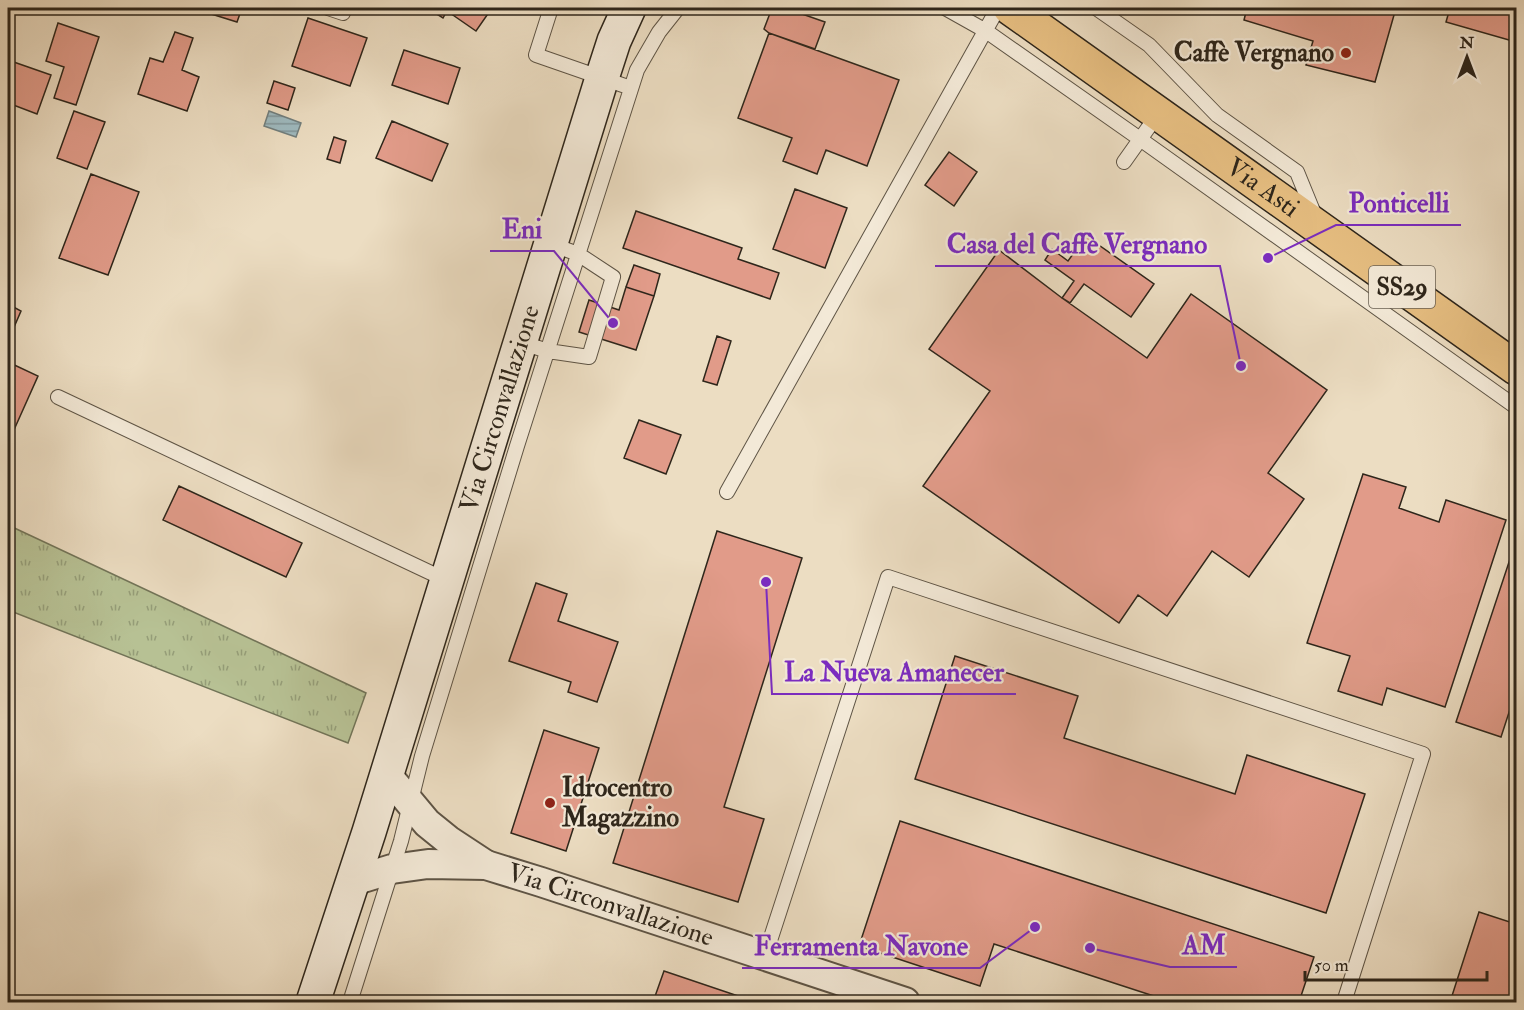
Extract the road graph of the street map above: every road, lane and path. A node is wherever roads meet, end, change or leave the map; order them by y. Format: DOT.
graph roads {
  1 [pos="328,8"];
  2 [pos="552,8"];
  3 [pos="618,8"];
  4 [pos="629,8"];
  5 [pos="678,8"];
  6 [pos="945,8"];
  7 [pos="998,8"];
  8 [pos="1010,8"];
  9 [pos="1096,8"];
  10 [pos="343,13"];
  11 [pos="986,30"];
  12 [pos="614,41"];
  13 [pos="617,83"];
  14 [pos="1149,126"];
  15 [pos="1124,162"];
  16 [pos="1320,229"];
  17 [pos="564,249"];
  18 [pos="533,347"];
  19 [pos="1475,358"];
  20 [pos="1516,368"];
  21 [pos="58,397"];
  22 [pos="1516,407"];
  23 [pos="727,492"];
  24 [pos="446,580"];
  25 [pos="387,776"];
  26 [pos="410,805"];
  27 [pos="486,866"];
  28 [pos="392,869"];
  29 [pos="353,881"];
  30 [pos="765,956"];
  31 [pos="313,1002"];
  32 [pos="350,1002"];
  33 [pos="905,1002"];
  34 [pos="1344,1002"];
  1 -- 10 [label="lane"];
  2 -- 13 [label="lane"];
  3 -- 12 [label="main road, Via Circonvallazione"];
  4 -- 12 [label="main road, Via Circonvallazione"];
  5 -- 13 [label="lane"];
  6 -- 11 [label="lane"];
  7 -- 11 [label="lane"];
  8 -- 14 [label="main road, Via Asti / SS29"];
  9 -- 16 [label="lane"];
  11 -- 14 [label="lane"];
  11 -- 23 [label="lane"];
  12 -- 13 [label="main road, Via Circonvallazione"];
  13 -- 17 [label="main road, Via Circonvallazione"];
  14 -- 15 [label="lane"];
  14 -- 16 [label="main road, Via Asti / SS29"];
  14 -- 19 [label="lane"];
  16 -- 19 [label="main road, Via Asti / SS29"];
  17 -- 18 [label="main road, Via Circonvallazione"];
  17 -- 18 [label="lane"];
  18 -- 24 [label="main road, Via Circonvallazione"];
  18 -- 26 [label="lane"];
  19 -- 20 [label="main road, Via Asti / SS29"];
  19 -- 22 [label="lane"];
  21 -- 24 [label="lane"];
  24 -- 25 [label="main road, Via Circonvallazione"];
  25 -- 26 [label="street, Via Circonvallazione"];
  25 -- 29 [label="main road, Via Circonvallazione"];
  26 -- 27 [label="street, Via Circonvallazione"];
  26 -- 28 [label="lane"];
  27 -- 28 [label="street, Via Circonvallazione"];
  27 -- 30 [label="street, Via Circonvallazione"];
  28 -- 29 [label="street, Via Circonvallazione"];
  28 -- 32 [label="lane"];
  29 -- 31 [label="main road, Via Circonvallazione"];
  30 -- 33 [label="street, Via Circonvallazione"];
  30 -- 34 [label="lane"];
}
